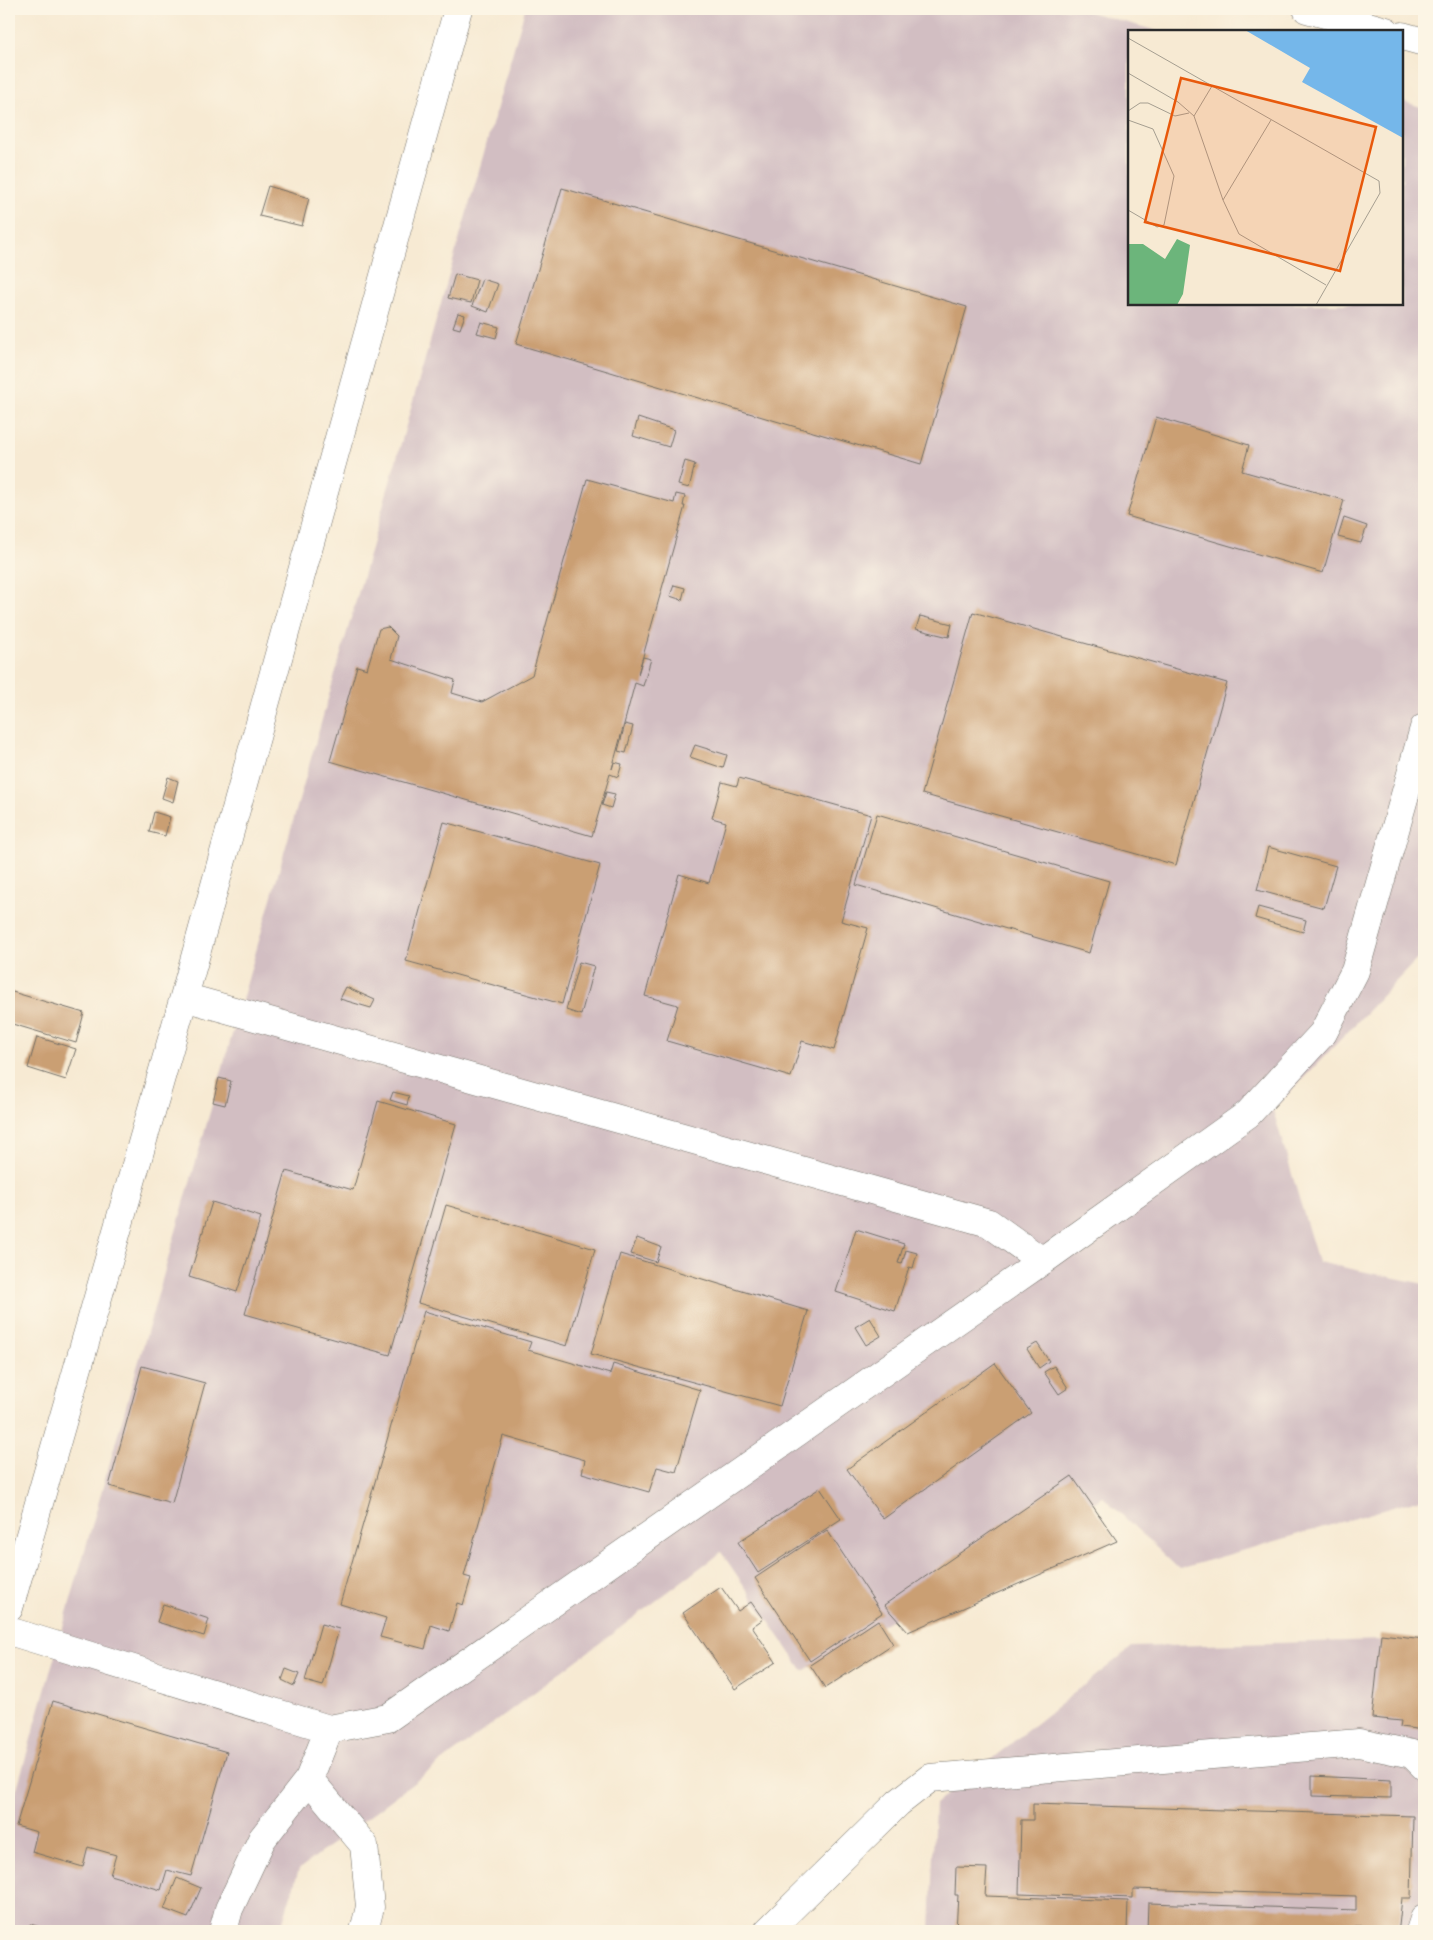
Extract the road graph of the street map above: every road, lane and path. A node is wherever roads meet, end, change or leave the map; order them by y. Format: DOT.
graph roads {
  1 [pos="458,9"];
  2 [pos="1307,9"];
  3 [pos="1382,30"];
  4 [pos="1403,36"];
  5 [pos="1424,42"];
  6 [pos="1424,728"];
  7 [pos="184,997"];
  8 [pos="1042,1261"];
  9 [pos="9,1608"];
  10 [pos="9,1631"];
  11 [pos="329,1729"];
  12 [pos="1424,1766"];
  13 [pos="309,1780"];
  14 [pos="1424,1919"];
  15 [pos="222,1931"];
  16 [pos="364,1931"];
  17 [pos="768,1931"];
  18 [pos="1420,1931"];
  1 -- 7 [label="street"];
  2 -- 3 [label="street"];
  4 -- 5 [label="street"];
  6 -- 8 [label="street"];
  7 -- 8 [label="street"];
  7 -- 9 [label="street"];
  8 -- 11 [label="street"];
  10 -- 11 [label="street"];
  11 -- 13 [label="street"];
  12 -- 17 [label="street"];
  13 -- 15 [label="street"];
  13 -- 16 [label="street"];
  14 -- 18 [label="street"];
}
